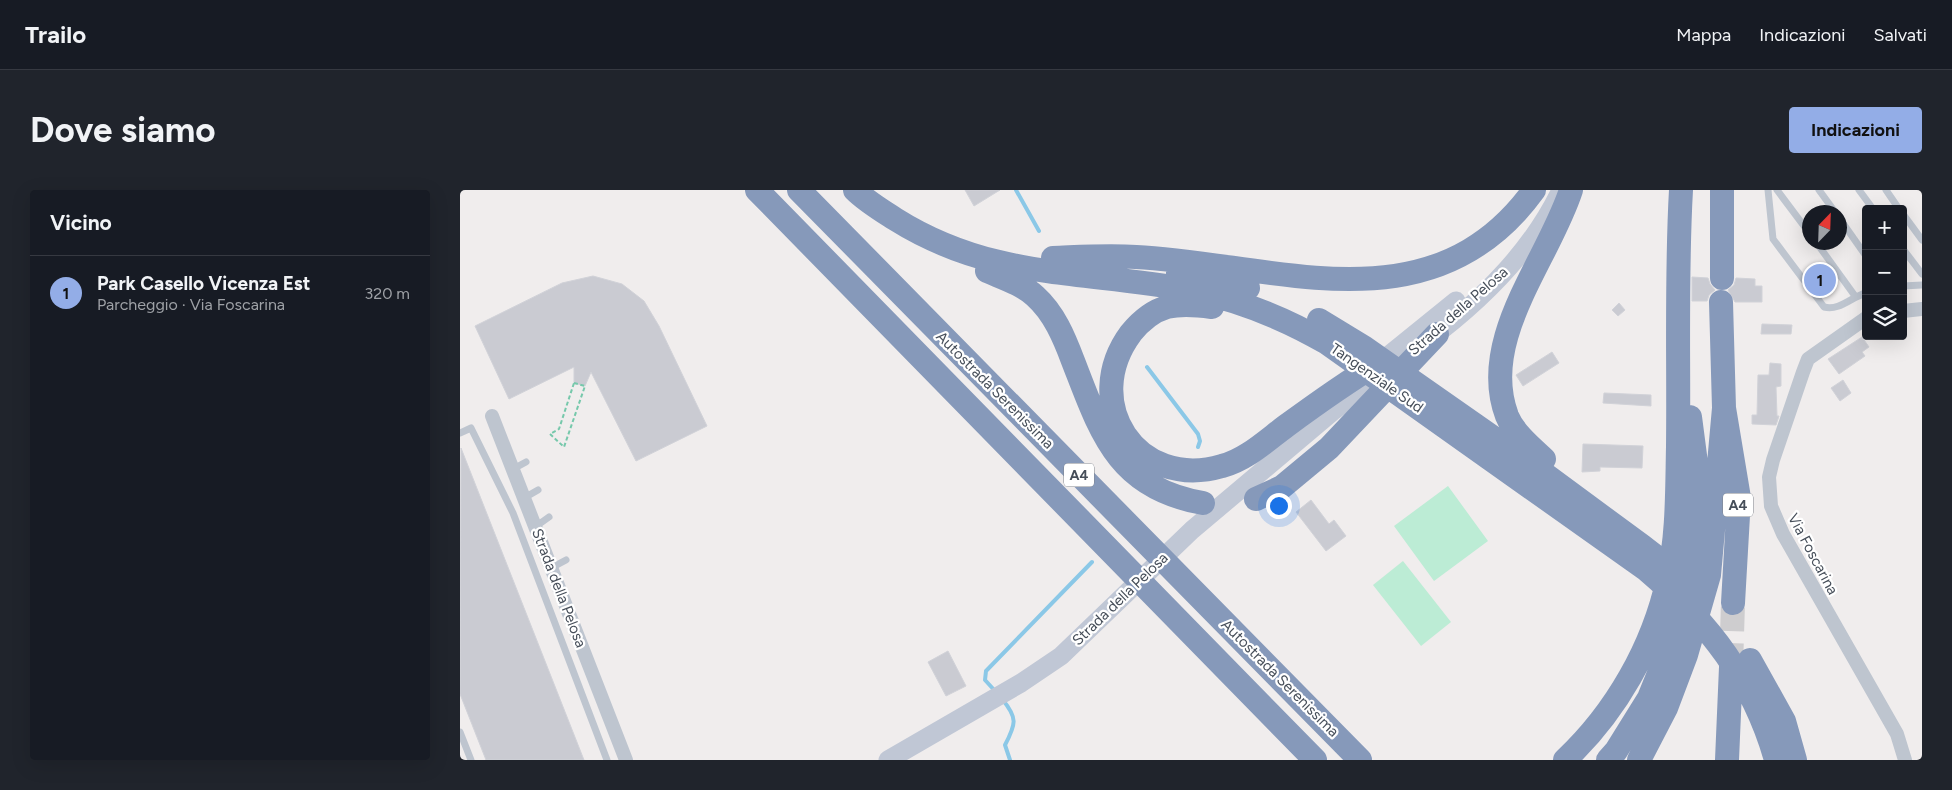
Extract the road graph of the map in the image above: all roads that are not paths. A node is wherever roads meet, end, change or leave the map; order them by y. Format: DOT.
graph roads {
  1 [pos="757,190"];
  2 [pos="799,190"];
  3 [pos="1534,190"];
  4 [pos="1550,190"];
  5 [pos="1561,190"];
  6 [pos="1571,190"];
  7 [pos="1681,190"];
  8 [pos="1722,190"];
  9 [pos="1768,190"];
  10 [pos="1777,190"];
  11 [pos="1819,190"];
  12 [pos="1860,190"];
  13 [pos="1886,190"];
  14 [pos="863,191"];
  15 [pos="1830,205"];
  16 [pos="1870,205"];
  17 [pos="1896,205"];
  18 [pos="1907,219"];
  19 [pos="1802,223"];
  20 [pos="1847,229"];
  21 [pos="1922,240"];
  22 [pos="1822,250"];
  23 [pos="1862,250"];
  24 [pos="1904,250"];
  25 [pos="1053,258"];
  26 [pos="1498,263"];
  27 [pos="1922,274"];
  28 [pos="1722,278"];
  29 [pos="1922,285"];
  30 [pos="1907,286"];
  31 [pos="1862,294"];
  32 [pos="1855,296"];
  33 [pos="1721,302"];
  34 [pos="1922,309"];
  35 [pos="1907,311"];
  36 [pos="1862,321"];
  37 [pos="1301,327"];
  38 [pos="1437,334"];
  39 [pos="1331,336"];
  40 [pos="1680,341"];
  41 [pos="1377,364"];
  42 [pos="1724,408"];
  43 [pos="1332,412"];
  44 [pos="492,416"];
  45 [pos="460,433"];
  46 [pos="526,462"];
  47 [pos="513,469"];
  48 [pos="538,490"];
  49 [pos="524,498"];
  50 [pos="1256,499"];
  51 [pos="1203,503"];
  52 [pos="1118,515"];
  53 [pos="549,517"];
  54 [pos="535,527"];
  55 [pos="1642,546"];
  56 [pos="566,560"];
  57 [pos="551,568"];
  58 [pos="1152,593"];
  59 [pos="1733,603"];
  60 [pos="1740,666"];
  61 [pos="460,732"];
  62 [pos="471,760"];
  63 [pos="607,760"];
  64 [pos="626,760"];
  65 [pos="888,760"];
  66 [pos="1309,760"];
  67 [pos="1315,760"];
  68 [pos="1360,760"];
  69 [pos="1375,760"];
  70 [pos="1565,760"];
  71 [pos="1608,760"];
  72 [pos="1638,760"];
  73 [pos="1728,760"];
  74 [pos="1776,760"];
  75 [pos="1795,760"];
  76 [pos="1905,760"];
  1 -- 58 [label="highway, Autostrada Serenissima / A4"];
  2 -- 52 [label="highway, Autostrada Serenissima / A4"];
  3 -- 25 [label="highway"];
  4 -- 26 [label="street, Strada della Pelosa"];
  5 -- 38 [label="street, Strada della Pelosa"];
  6 -- 55 [label="highway"];
  7 -- 40 [label="highway"];
  8 -- 28 [label="highway"];
  9 -- 32 [label="lane"];
  10 -- 19 [label="lane"];
  11 -- 15 [label="lane"];
  12 -- 16 [label="lane"];
  13 -- 17 [label="lane"];
  14 -- 25 [label="highway, Tangenziale Sud"];
  14 -- 37 [label="highway, Tangenziale Sud"];
  14 -- 51 [label="highway"];
  18 -- 21 [label="lane"];
  20 -- 23 [label="lane"];
  22 -- 32 [label="lane"];
  24 -- 27 [label="lane"];
  25 -- 39 [label="highway, Tangenziale Sud"];
  26 -- 41 [label="street, Tangenziale Sud"];
  29 -- 30 [label="lane"];
  31 -- 32 [label="lane"];
  33 -- 42 [label="highway, A4"];
  34 -- 35 [label="street"];
  36 -- 76 [label="street, Via Foscarina"];
  37 -- 39 [label="highway, Tangenziale Sud"];
  37 -- 41 [label="highway"];
  38 -- 43 [label="street, Strada della Pelosa"];
  38 -- 50 [label="highway"];
  39 -- 55 [label="highway, Tangenziale Sud"];
  39 -- 60 [label="highway, Tangenziale Sud"];
  40 -- 70 [label="highway"];
  40 -- 71 [label="highway"];
  41 -- 43 [label="street, Strada della Pelosa"];
  42 -- 59 [label="highway, A4"];
  42 -- 72 [label="highway"];
  43 -- 65 [label="street, Strada della Pelosa"];
  44 -- 47 [label="street, Strada della Pelosa"];
  45 -- 63 [label="lane"];
  46 -- 47 [label="lane"];
  47 -- 49 [label="street, Strada della Pelosa"];
  48 -- 49 [label="lane"];
  49 -- 54 [label="street, Strada della Pelosa"];
  52 -- 68 [label="highway, Autostrada Serenissima / A4"];
  52 -- 69 [label="highway"];
  53 -- 54 [label="lane"];
  54 -- 57 [label="street, Strada della Pelosa"];
  55 -- 60 [label="highway, Tangenziale Sud"];
  56 -- 57 [label="lane"];
  57 -- 64 [label="street, Strada della Pelosa"];
  58 -- 66 [label="highway"];
  58 -- 67 [label="highway, Autostrada Serenissima / A4"];
  60 -- 73 [label="highway"];
  60 -- 74 [label="highway, Tangenziale Sud"];
  60 -- 75 [label="highway, Tangenziale Sud"];
  61 -- 62 [label="lane"];
}
